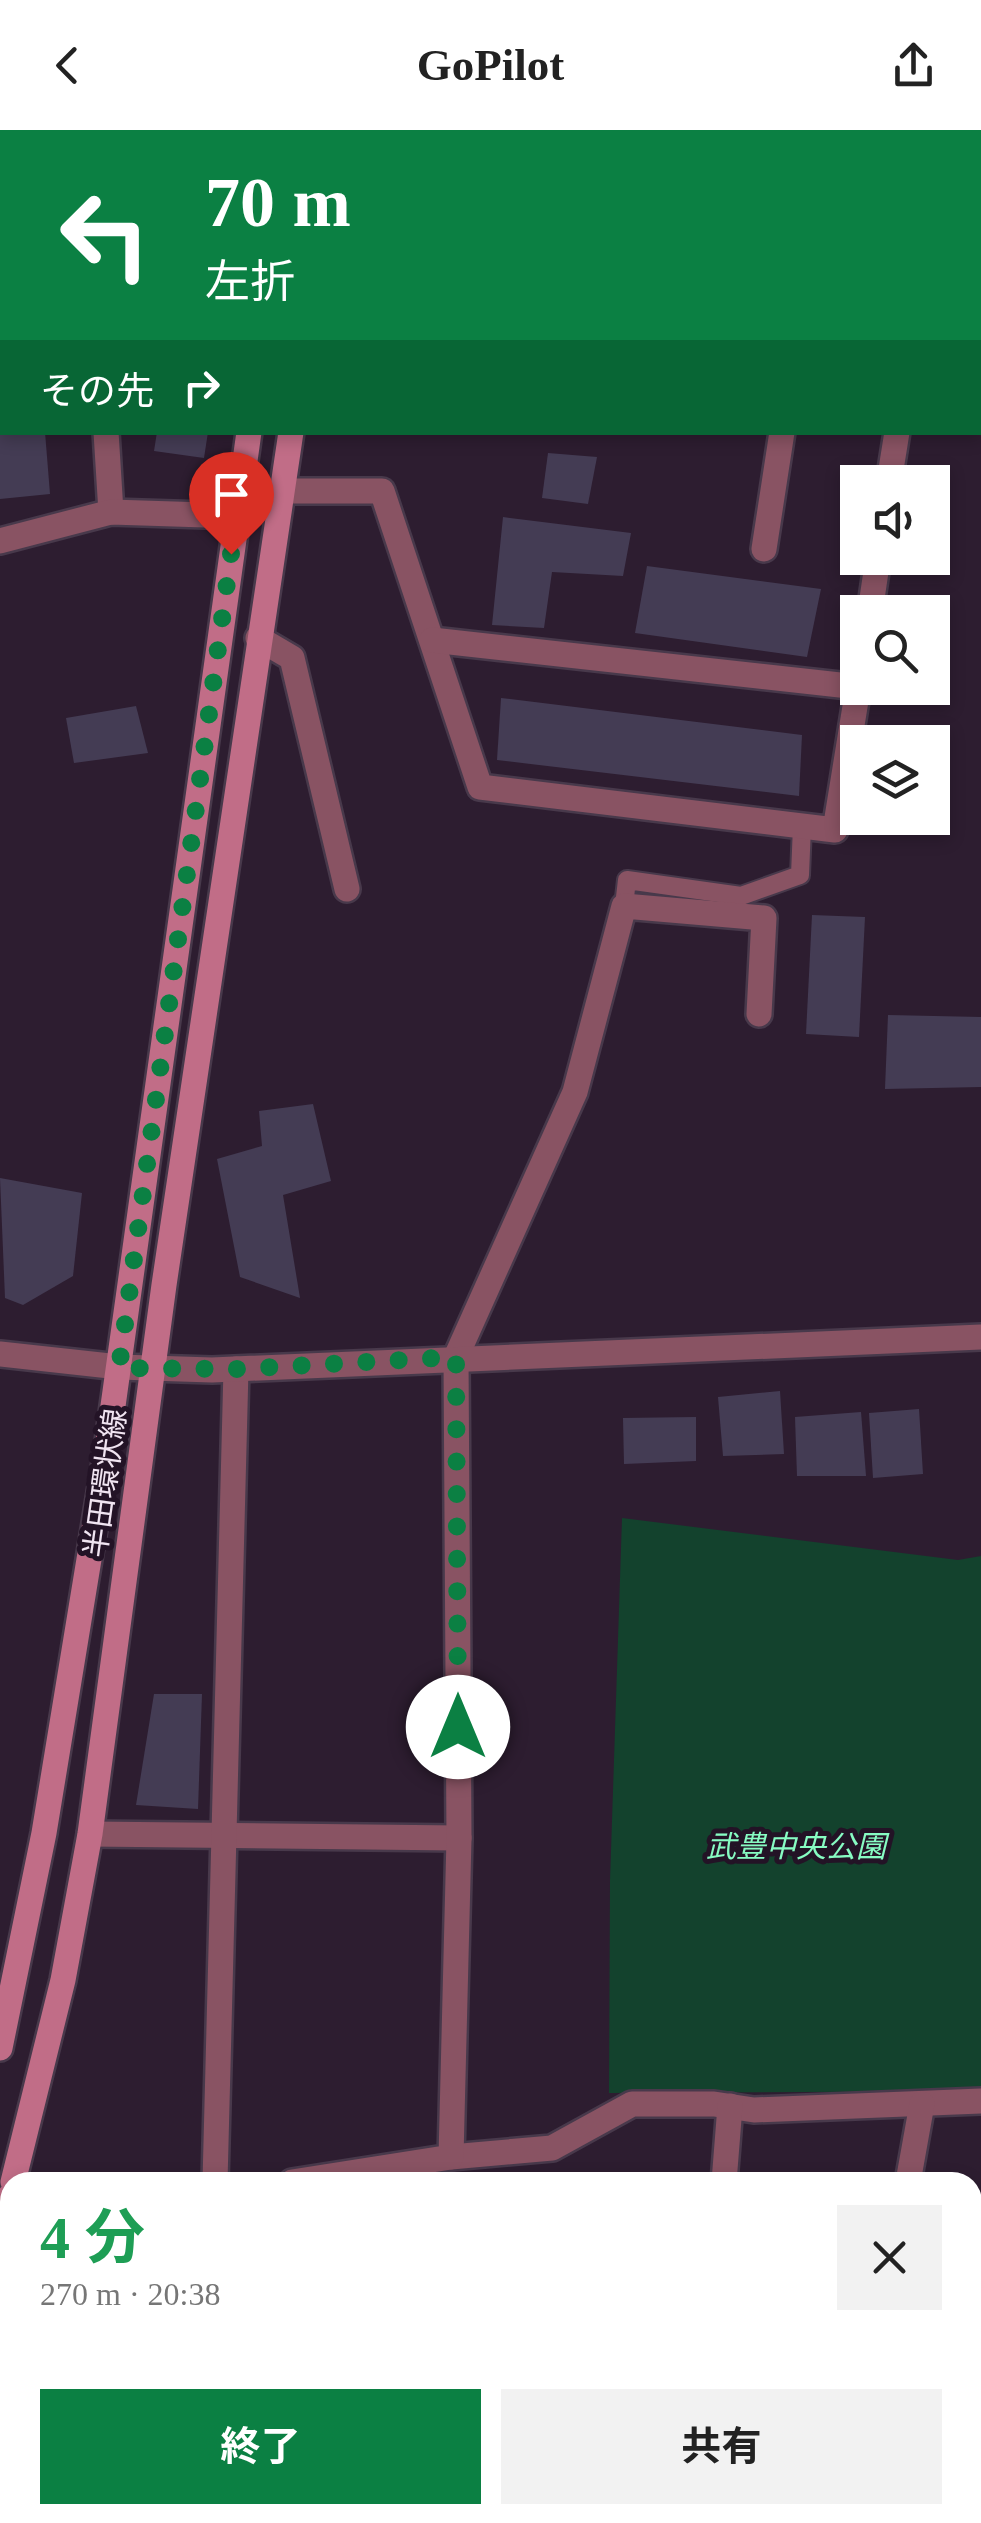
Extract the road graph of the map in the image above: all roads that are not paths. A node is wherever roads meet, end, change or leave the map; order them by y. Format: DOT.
graph roads {
  1 [pos="106,435"];
  2 [pos="249,435"];
  3 [pos="291,435"];
  4 [pos="782,435"];
  5 [pos="897,435"];
  6 [pos="892,465"];
  7 [pos="282,491"];
  8 [pos="111,512"];
  9 [pos="237,516"];
  10 [pos="0,541"];
  11 [pos="764,549"];
  12 [pos="258,638"];
  13 [pos="432,640"];
  14 [pos="840,686"];
  15 [pos="855,705"];
  16 [pos="802,826"];
  17 [pos="347,889"];
  18 [pos="624,906"];
  19 [pos="760,1014"];
  20 [pos="981,1336"];
  21 [pos="0,1354"];
  22 [pos="456,1357"];
  23 [pos="119,1368"];
  24 [pos="154,1369"];
  25 [pos="236,1369"];
  26 [pos="90,1834"];
  27 [pos="225,1835"];
  28 [pos="458,1838"];
  29 [pos="0,2048"];
  30 [pos="981,2100"];
  31 [pos="922,2104"];
  32 [pos="730,2106"];
  33 [pos="450,2157"];
  34 [pos="15,2172"];
  35 [pos="215,2172"];
  36 [pos="355,2172"];
  37 [pos="725,2172"];
  38 [pos="910,2172"];
  1 -- 8 [label="street"];
  2 -- 9 [label="main road, 半田環状線"];
  3 -- 7 [label="main road, 半田環状線"];
  4 -- 11 [label="street"];
  5 -- 6 [label="street"];
  7 -- 12 [label="main road, 半田環状線"];
  7 -- 13 [label="street"];
  8 -- 9 [label="street"];
  8 -- 10 [label="street"];
  9 -- 23 [label="main road, 半田環状線"];
  12 -- 17 [label="street"];
  12 -- 24 [label="main road, 半田環状線"];
  13 -- 14 [label="street"];
  13 -- 16 [label="street"];
  15 -- 16 [label="street"];
  16 -- 18 [label="lane"];
  18 -- 19 [label="street"];
  18 -- 22 [label="street"];
  20 -- 22 [label="street"];
  21 -- 23 [label="street"];
  22 -- 25 [label="street"];
  22 -- 28 [label="street"];
  23 -- 24 [label="street"];
  23 -- 29 [label="main road, 半田環状線"];
  24 -- 25 [label="street"];
  24 -- 26 [label="main road, 半田環状線"];
  25 -- 27 [label="street"];
  26 -- 27 [label="street"];
  26 -- 34 [label="main road, 半田環状線"];
  27 -- 28 [label="street"];
  27 -- 35 [label="street"];
  28 -- 33 [label="street"];
  30 -- 31 [label="street"];
  31 -- 32 [label="street"];
  31 -- 38 [label="street"];
  32 -- 33 [label="street"];
  32 -- 37 [label="street"];
  33 -- 36 [label="street"];
}
